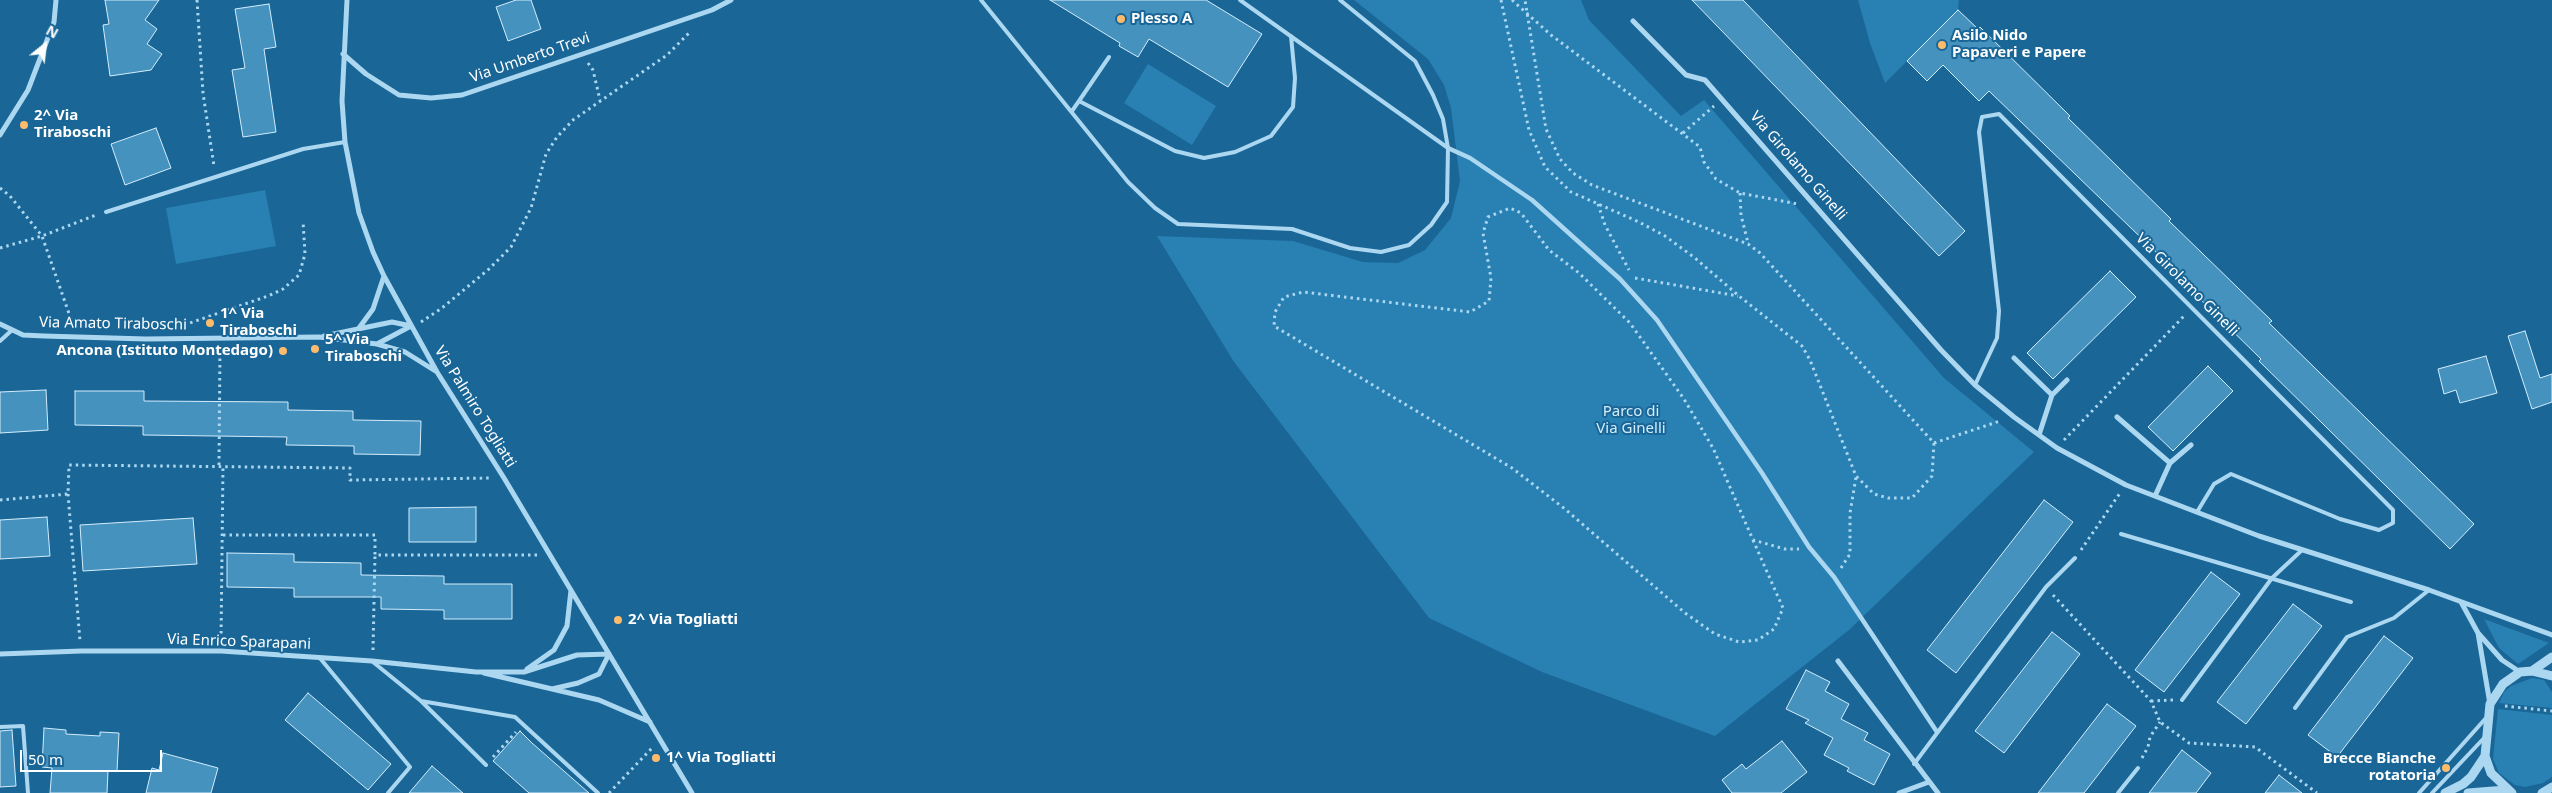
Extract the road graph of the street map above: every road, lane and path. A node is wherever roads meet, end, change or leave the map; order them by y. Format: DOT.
graph roads {
  1 [pos="56,0"];
  2 [pos="197,0"];
  3 [pos="348,0"];
  4 [pos="731,0"];
  5 [pos="982,0"];
  6 [pos="1240,0"];
  7 [pos="1340,0"];
  8 [pos="1501,0"];
  9 [pos="1512,0"];
  10 [pos="1525,0"];
  11 [pos="1528,15"];
  12 [pos="1633,21"];
  13 [pos="692,29"];
  14 [pos="1291,36"];
  15 [pos="343,54"];
  16 [pos="583,54"];
  17 [pos="1109,57"];
  18 [pos="1722,99"];
  19 [pos="600,100"];
  20 [pos="1079,101"];
  21 [pos="1072,111"];
  22 [pos="1684,133"];
  23 [pos="0,135"];
  24 [pos="345,142"];
  25 [pos="1448,148"];
  26 [pos="215,176"];
  27 [pos="0,188"];
  28 [pos="1740,193"];
  29 [pos="1598,204"];
  30 [pos="1817,207"];
  31 [pos="106,212"];
  32 [pos="303,221"];
  33 [pos="42,236"];
  34 [pos="1748,244"];
  35 [pos="0,248"];
  36 [pos="384,276"];
  37 [pos="1633,278"];
  38 [pos="1620,279"];
  39 [pos="1739,296"];
  40 [pos="2192,308"];
  41 [pos="0,324"];
  42 [pos="183,326"];
  43 [pos="411,326"];
  44 [pos="359,328"];
  45 [pos="11,331"];
  46 [pos="77,337"];
  47 [pos="220,337"];
  48 [pos="319,337"];
  49 [pos="0,341"];
  50 [pos="378,344"];
  51 [pos="2014,358"];
  52 [pos="438,372"];
  53 [pos="2068,380"];
  54 [pos="1975,384"];
  55 [pos="2052,395"];
  56 [pos="2014,417"];
  57 [pos="2117,417"];
  58 [pos="2040,435"];
  59 [pos="1934,442"];
  60 [pos="2191,445"];
  61 [pos="2057,448"];
  62 [pos="2170,463"];
  63 [pos="221,465"];
  64 [pos="1856,476"];
  65 [pos="504,478"];
  66 [pos="2126,485"];
  67 [pos="68,494"];
  68 [pos="2155,496"];
  69 [pos="0,500"];
  70 [pos="2197,512"];
  71 [pos="2121,534"];
  72 [pos="223,536"];
  73 [pos="1753,540"];
  74 [pos="1809,547"];
  75 [pos="2301,551"];
  76 [pos="375,555"];
  77 [pos="550,555"];
  78 [pos="2075,558"];
  79 [pos="1834,577"];
  80 [pos="2272,578"];
  81 [pos="571,590"];
  82 [pos="2429,590"];
  83 [pos="2351,602"];
  84 [pos="2461,602"];
  85 [pos="2478,633"];
  86 [pos="2552,635"];
  87 [pos="81,650"];
  88 [pos="221,651"];
  89 [pos="0,654"];
  90 [pos="609,654"];
  91 [pos="2552,657"];
  92 [pos="319,658"];
  93 [pos="372,661"];
  94 [pos="1838,661"];
  95 [pos="2532,671"];
  96 [pos="476,672"];
  97 [pos="524,672"];
  98 [pos="2520,672"];
  99 [pos="2552,676"];
  100 [pos="550,690"];
  101 [pos="2182,700"];
  102 [pos="421,701"];
  103 [pos="2151,701"];
  104 [pos="2490,704"];
  105 [pos="2295,708"];
  106 [pos="2552,711"];
  107 [pos="2488,716"];
  108 [pos="650,722"];
  109 [pos="2160,722"];
  110 [pos="524,724"];
  111 [pos="0,727"];
  112 [pos="1937,732"];
  113 [pos="2486,735"];
  114 [pos="660,740"];
  115 [pos="2145,752"];
  116 [pos="2486,756"];
  117 [pos="1914,764"];
  118 [pos="486,765"];
  119 [pos="2138,768"];
  120 [pos="1929,782"];
  121 [pos="2552,787"];
  122 [pos="2509,791"];
  123 [pos="28,793"];
  124 [pos="388,793"];
  125 [pos="598,793"];
  126 [pos="609,793"];
  127 [pos="692,793"];
  128 [pos="1899,793"];
  129 [pos="1938,793"];
  130 [pos="2118,793"];
  131 [pos="2418,793"];
  132 [pos="2432,793"];
  133 [pos="2446,793"];
  134 [pos="2468,793"];
  135 [pos="2542,793"];
  1 -- 23 [label="street"];
  2 -- 26 [label="path"];
  3 -- 15 [label="street, Via Palmiro Togliatti"];
  4 -- 16 [label="street, Via Umberto Trevi"];
  5 -- 21 [label="lane"];
  6 -- 14 [label="lane"];
  7 -- 25 [label="lane"];
  8 -- 29 [label="path"];
  9 -- 11 [label="path"];
  10 -- 11 [label="path"];
  11 -- 22 [label="path"];
  11 -- 34 [label="path"];
  12 -- 18 [label="street, Via Girolamo Ginelli"];
  13 -- 19 [label="path"];
  14 -- 20 [label="lane"];
  14 -- 25 [label="lane"];
  15 -- 16 [label="street, Via Umberto Trevi"];
  15 -- 24 [label="street, Via Palmiro Togliatti"];
  16 -- 19 [label="path"];
  17 -- 20 [label="lane"];
  18 -- 22 [label="path"];
  18 -- 30 [label="street, Via Girolamo Ginelli"];
  19 -- 43 [label="path"];
  20 -- 21 [label="lane"];
  21 -- 25 [label="lane"];
  22 -- 28 [label="path"];
  24 -- 26 [label="lane"];
  24 -- 36 [label="street, Via Palmiro Togliatti"];
  25 -- 38 [label="street"];
  26 -- 31 [label="lane"];
  27 -- 33 [label="path"];
  28 -- 30 [label="path"];
  28 -- 34 [label="path"];
  29 -- 37 [label="path"];
  29 -- 39 [label="path"];
  30 -- 54 [label="street, Via Girolamo Ginelli"];
  31 -- 33 [label="path"];
  32 -- 42 [label="path"];
  33 -- 35 [label="path"];
  33 -- 46 [label="path"];
  34 -- 59 [label="path"];
  36 -- 43 [label="street, Via Palmiro Togliatti"];
  36 -- 44 [label="street"];
  37 -- 38 [label="path"];
  37 -- 39 [label="path"];
  38 -- 74 [label="street"];
  39 -- 64 [label="path"];
  40 -- 54 [label="lane, Via Girolamo Ginelli"];
  40 -- 61 [label="path"];
  40 -- 70 [label="lane, Via Girolamo Ginelli"];
  41 -- 45 [label="street, Via Amato Tiraboschi"];
  43 -- 44 [label="street, Via Amato Tiraboschi"];
  43 -- 50 [label="street"];
  43 -- 52 [label="street, Via Palmiro Togliatti"];
  44 -- 48 [label="street, Via Amato Tiraboschi"];
  45 -- 46 [label="street, Via Amato Tiraboschi"];
  45 -- 49 [label="lane"];
  46 -- 47 [label="street, Via Amato Tiraboschi"];
  47 -- 48 [label="street, Via Amato Tiraboschi"];
  47 -- 63 [label="path"];
  48 -- 50 [label="street, Via Amato Tiraboschi"];
  50 -- 52 [label="street, Via Amato Tiraboschi"];
  51 -- 55 [label="street"];
  52 -- 65 [label="street, Via Palmiro Togliatti"];
  53 -- 55 [label="street"];
  54 -- 56 [label="street, Via Girolamo Ginelli"];
  55 -- 58 [label="street"];
  56 -- 58 [label="street, Via Girolamo Ginelli"];
  56 -- 59 [label="path"];
  57 -- 62 [label="street"];
  58 -- 61 [label="street, Via Girolamo Ginelli"];
  59 -- 64 [label="path"];
  60 -- 62 [label="street"];
  61 -- 66 [label="street, Via Girolamo Ginelli"];
  62 -- 68 [label="street"];
  63 -- 65 [label="path"];
  63 -- 67 [label="path"];
  63 -- 72 [label="path"];
  64 -- 79 [label="path"];
  65 -- 77 [label="street, Via Palmiro Togliatti"];
  66 -- 68 [label="street, Via Girolamo Ginelli"];
  66 -- 78 [label="path"];
  67 -- 69 [label="path"];
  67 -- 87 [label="path"];
  68 -- 70 [label="street, Via Girolamo Ginelli"];
  70 -- 75 [label="street, Via Girolamo Ginelli"];
  71 -- 80 [label="lane"];
  72 -- 76 [label="path"];
  72 -- 88 [label="path"];
  73 -- 73 [label="path"];
  73 -- 74 [label="path"];
  74 -- 79 [label="street"];
  75 -- 80 [label="lane"];
  75 -- 82 [label="street, Via Girolamo Ginelli"];
  76 -- 77 [label="path"];
  76 -- 93 [label="path"];
  77 -- 81 [label="street, Via Palmiro Togliatti"];
  78 -- 112 [label="lane"];
  79 -- 112 [label="street"];
  80 -- 83 [label="lane"];
  80 -- 101 [label="lane"];
  81 -- 90 [label="street, Via Palmiro Togliatti"];
  81 -- 97 [label="street"];
  82 -- 84 [label="street, Via Girolamo Ginelli"];
  82 -- 105 [label="lane"];
  84 -- 85 [label="street"];
  84 -- 86 [label="street, Via Girolamo Ginelli"];
  85 -- 98 [label="street"];
  85 -- 104 [label="street"];
  87 -- 88 [label="street, Via Enrico Sparapani"];
  87 -- 89 [label="street, Via Enrico Sparapani"];
  88 -- 92 [label="street, Via Enrico Sparapani"];
  90 -- 97 [label="street, Via Enrico Sparapani"];
  90 -- 100 [label="street, Via Enrico Sparapani"];
  90 -- 108 [label="street, Via Palmiro Togliatti"];
  91 -- 95 [label="street"];
  92 -- 93 [label="street, Via Enrico Sparapani"];
  92 -- 124 [label="lane"];
  93 -- 96 [label="street, Via Enrico Sparapani"];
  93 -- 102 [label="lane"];
  94 -- 117 [label="street"];
  95 -- 98 [label="street"];
  95 -- 99 [label="street"];
  96 -- 97 [label="street, Via Enrico Sparapani"];
  96 -- 100 [label="street, Via Enrico Sparapani"];
  98 -- 104 [label="street"];
  100 -- 108 [label="street, Via Enrico Sparapani"];
  101 -- 103 [label="path"];
  102 -- 110 [label="lane"];
  102 -- 118 [label="lane"];
  104 -- 106 [label="path"];
  104 -- 107 [label="street"];
  107 -- 113 [label="street"];
  107 -- 131 [label="lane"];
  108 -- 114 [label="street, Via Palmiro Togliatti"];
  109 -- 115 [label="path"];
  110 -- 118 [label="path"];
  110 -- 125 [label="lane"];
  111 -- 123 [label="lane"];
  112 -- 117 [label="lane"];
  113 -- 116 [label="street"];
  113 -- 132 [label="lane"];
  114 -- 126 [label="path"];
  114 -- 127 [label="street, Via Palmiro Togliatti"];
  116 -- 122 [label="street"];
  116 -- 133 [label="street"];
  117 -- 120 [label="street"];
  119 -- 130 [label="lane"];
  120 -- 128 [label="street"];
  120 -- 129 [label="street"];
  121 -- 135 [label="street"];
  122 -- 134 [label="street"];
}
